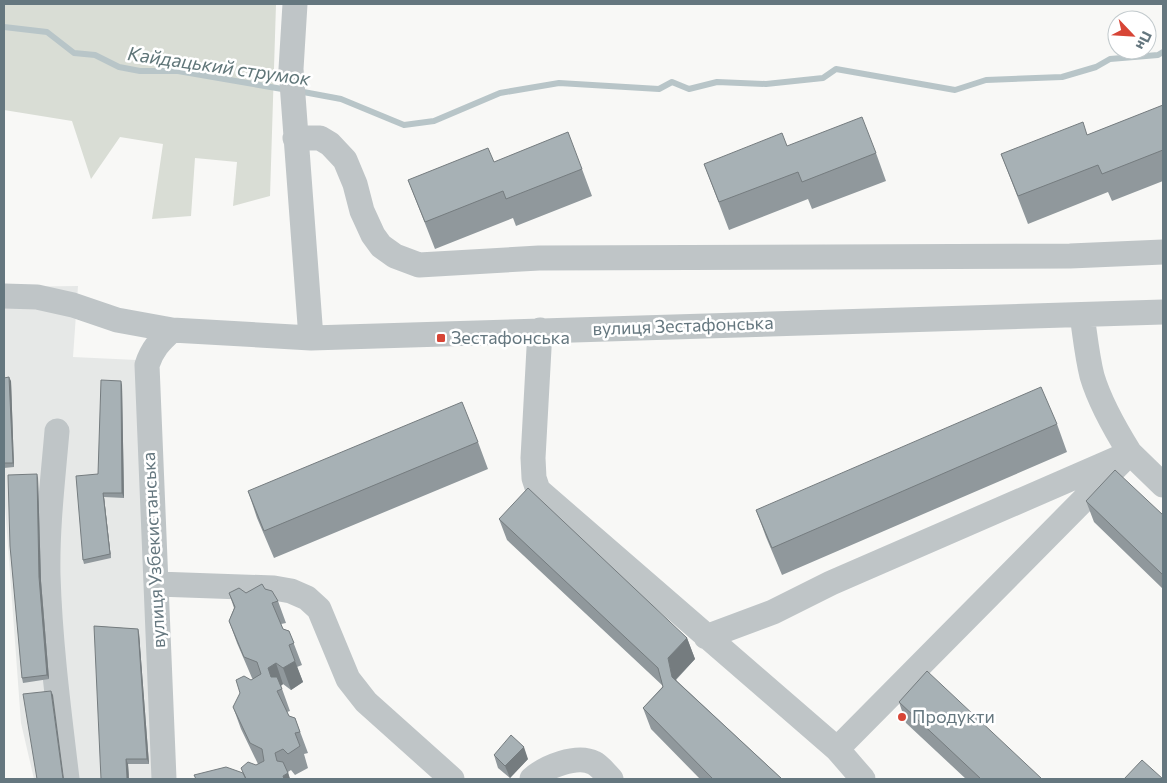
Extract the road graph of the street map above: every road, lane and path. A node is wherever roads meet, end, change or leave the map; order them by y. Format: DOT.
graph roads {
  1 [pos="295,4"];
  2 [pos="295,128"];
  3 [pos="1163,252"];
  4 [pos="4,296"];
  5 [pos="1163,312"];
  6 [pos="1082,315"];
  7 [pos="172,330"];
  8 [pos="540,330"];
  9 [pos="311,338"];
  10 [pos="57,431"];
  11 [pos="1130,453"];
  12 [pos="1163,485"];
  13 [pos="157,584"];
  14 [pos="706,637"];
  15 [pos="837,749"];
  16 [pos="67,779"];
  17 [pos="164,779"];
  18 [pos="452,779"];
  19 [pos="532,779"];
  20 [pos="611,779"];
  21 [pos="863,779"];
  1 -- 2 [label="street"];
  2 -- 3 [label="street"];
  2 -- 9 [label="street"];
  4 -- 7 [label="street, вулиця Зестафонська"];
  5 -- 6 [label="street, вулиця Зестафонська"];
  6 -- 8 [label="street, вулиця Зестафонська"];
  6 -- 11 [label="street"];
  7 -- 9 [label="street, вулиця Зестафонська"];
  7 -- 13 [label="street, вулиця Узбекистанська"];
  8 -- 9 [label="street, вулиця Зестафонська"];
  8 -- 14 [label="street"];
  10 -- 16 [label="street"];
  11 -- 12 [label="street"];
  11 -- 14 [label="street"];
  11 -- 15 [label="street"];
  13 -- 17 [label="street, вулиця Узбекистанська"];
  13 -- 18 [label="street"];
  14 -- 15 [label="street"];
  15 -- 21 [label="street"];
  19 -- 20 [label="street"];
}
